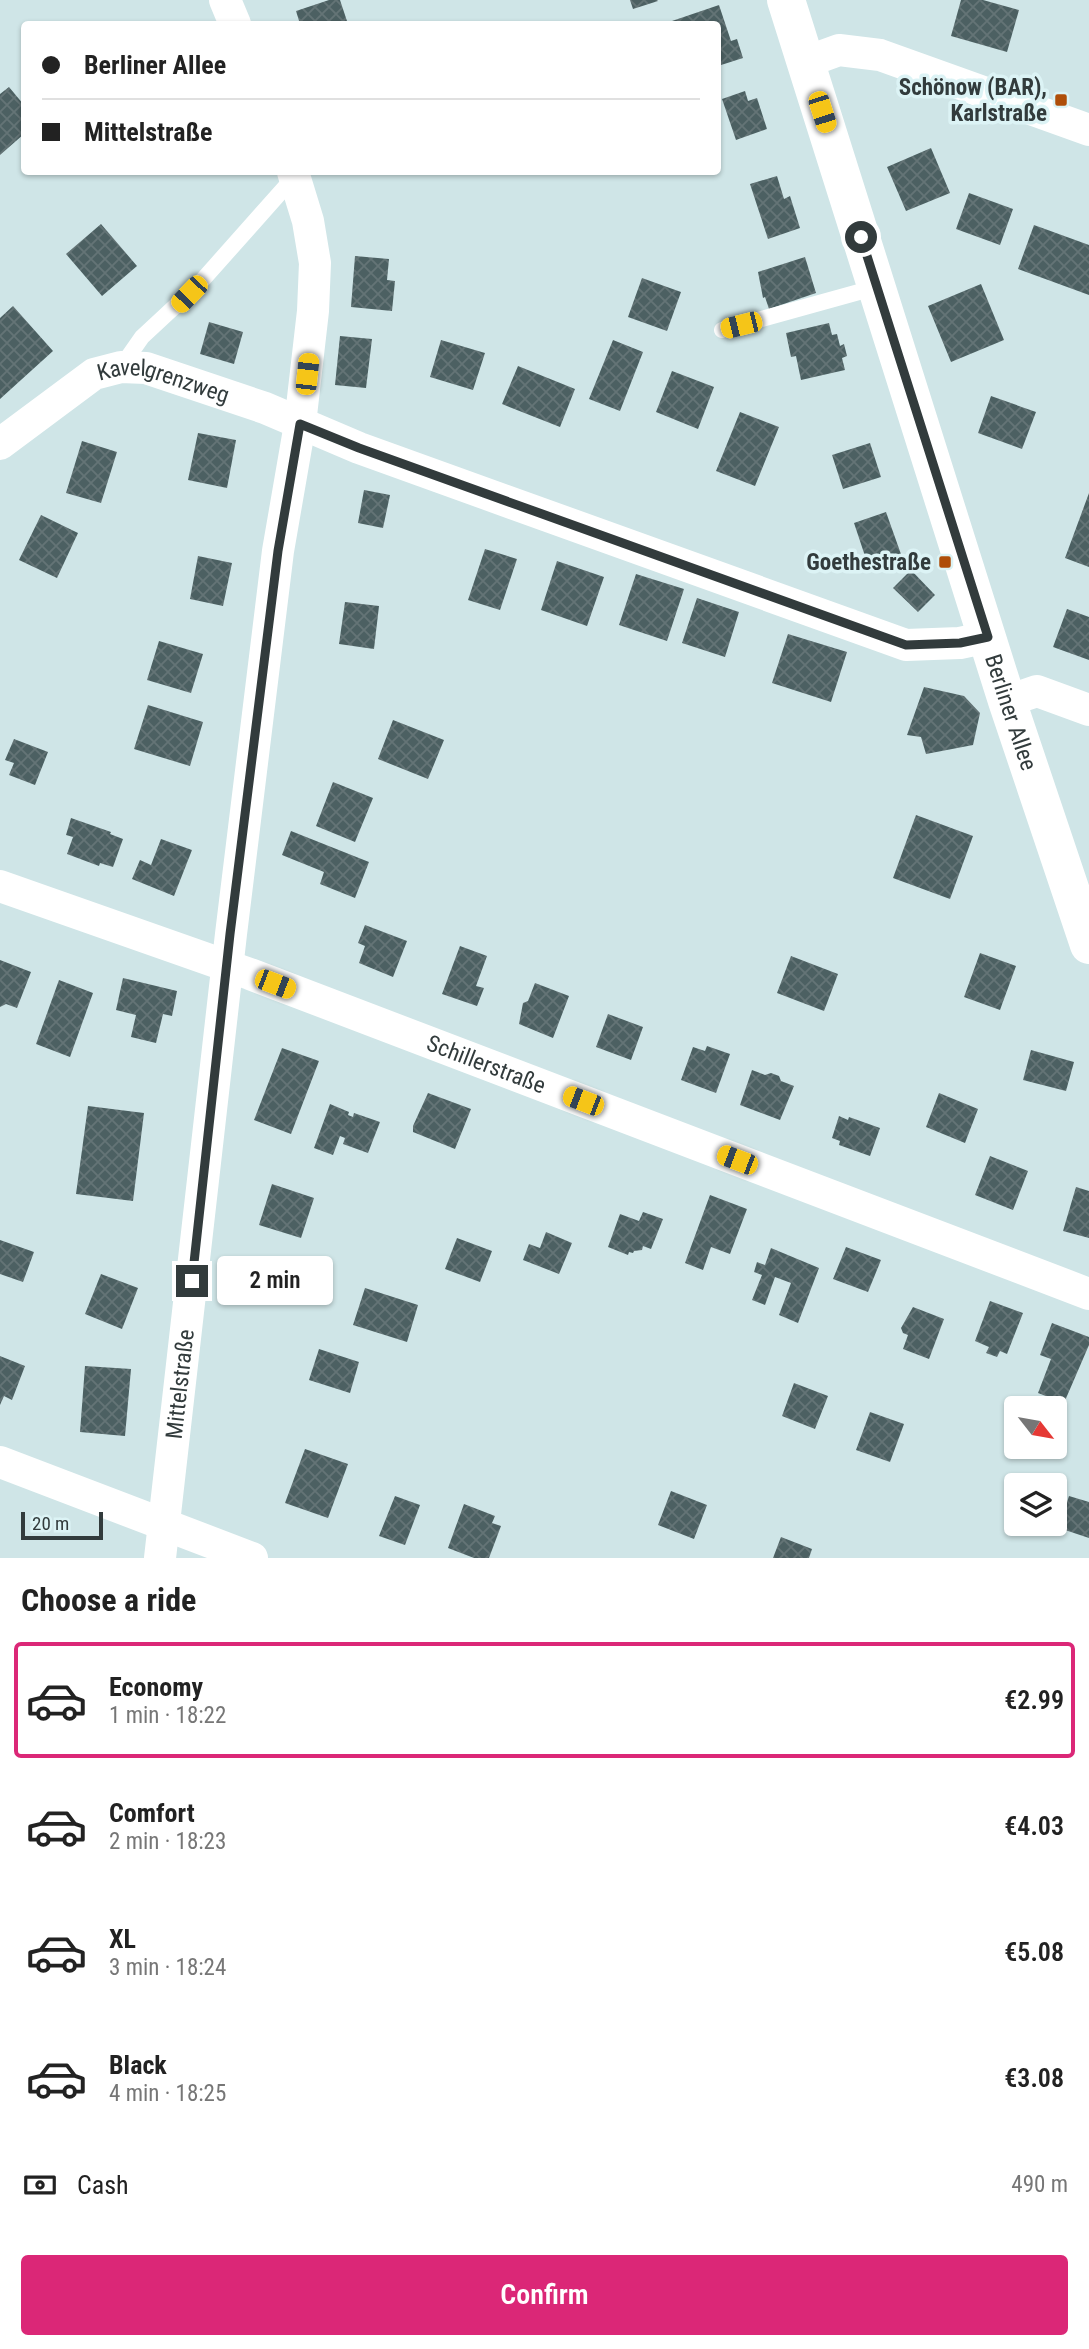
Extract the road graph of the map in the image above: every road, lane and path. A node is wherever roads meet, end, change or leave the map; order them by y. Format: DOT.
graph roads {
  1 [pos="225,0"];
  2 [pos="786,0"];
  3 [pos="234,21"];
  4 [pos="806,62"];
  5 [pos="1089,130"];
  6 [pos="293,175"];
  7 [pos="294,175"];
  8 [pos="877,287"];
  9 [pos="722,330"];
  10 [pos="121,367"];
  11 [pos="300,424"];
  12 [pos="0,444"];
  13 [pos="988,637"];
  14 [pos="1007,701"];
  15 [pos="1089,710"];
  16 [pos="0,886"];
  17 [pos="1089,945"];
  18 [pos="227,967"];
  19 [pos="1089,1294"];
  20 [pos="0,1462"];
  21 [pos="163,1525"];
  22 [pos="160,1558"];
  23 [pos="252,1558"];
  1 -- 3 [label="street"];
  2 -- 4 [label="street, Berliner Allee"];
  4 -- 5 [label="street"];
  4 -- 8 [label="street, Berliner Allee"];
  6 -- 10 [label="lane"];
  7 -- 11 [label="street, Mittelstraße"];
  8 -- 9 [label="lane"];
  8 -- 13 [label="street, Berliner Allee"];
  10 -- 11 [label="street, Kavelgrenzweg"];
  10 -- 12 [label="street, Kavelgrenzweg"];
  11 -- 13 [label="street"];
  11 -- 18 [label="street, Mittelstraße"];
  13 -- 14 [label="street, Berliner Allee"];
  14 -- 15 [label="street"];
  14 -- 17 [label="street, Berliner Allee"];
  16 -- 18 [label="street, Schillerstraße"];
  18 -- 19 [label="street, Schillerstraße"];
  18 -- 21 [label="street, Mittelstraße"];
  20 -- 21 [label="street"];
  21 -- 22 [label="street, Mittelstraße"];
  21 -- 23 [label="street"];
}
